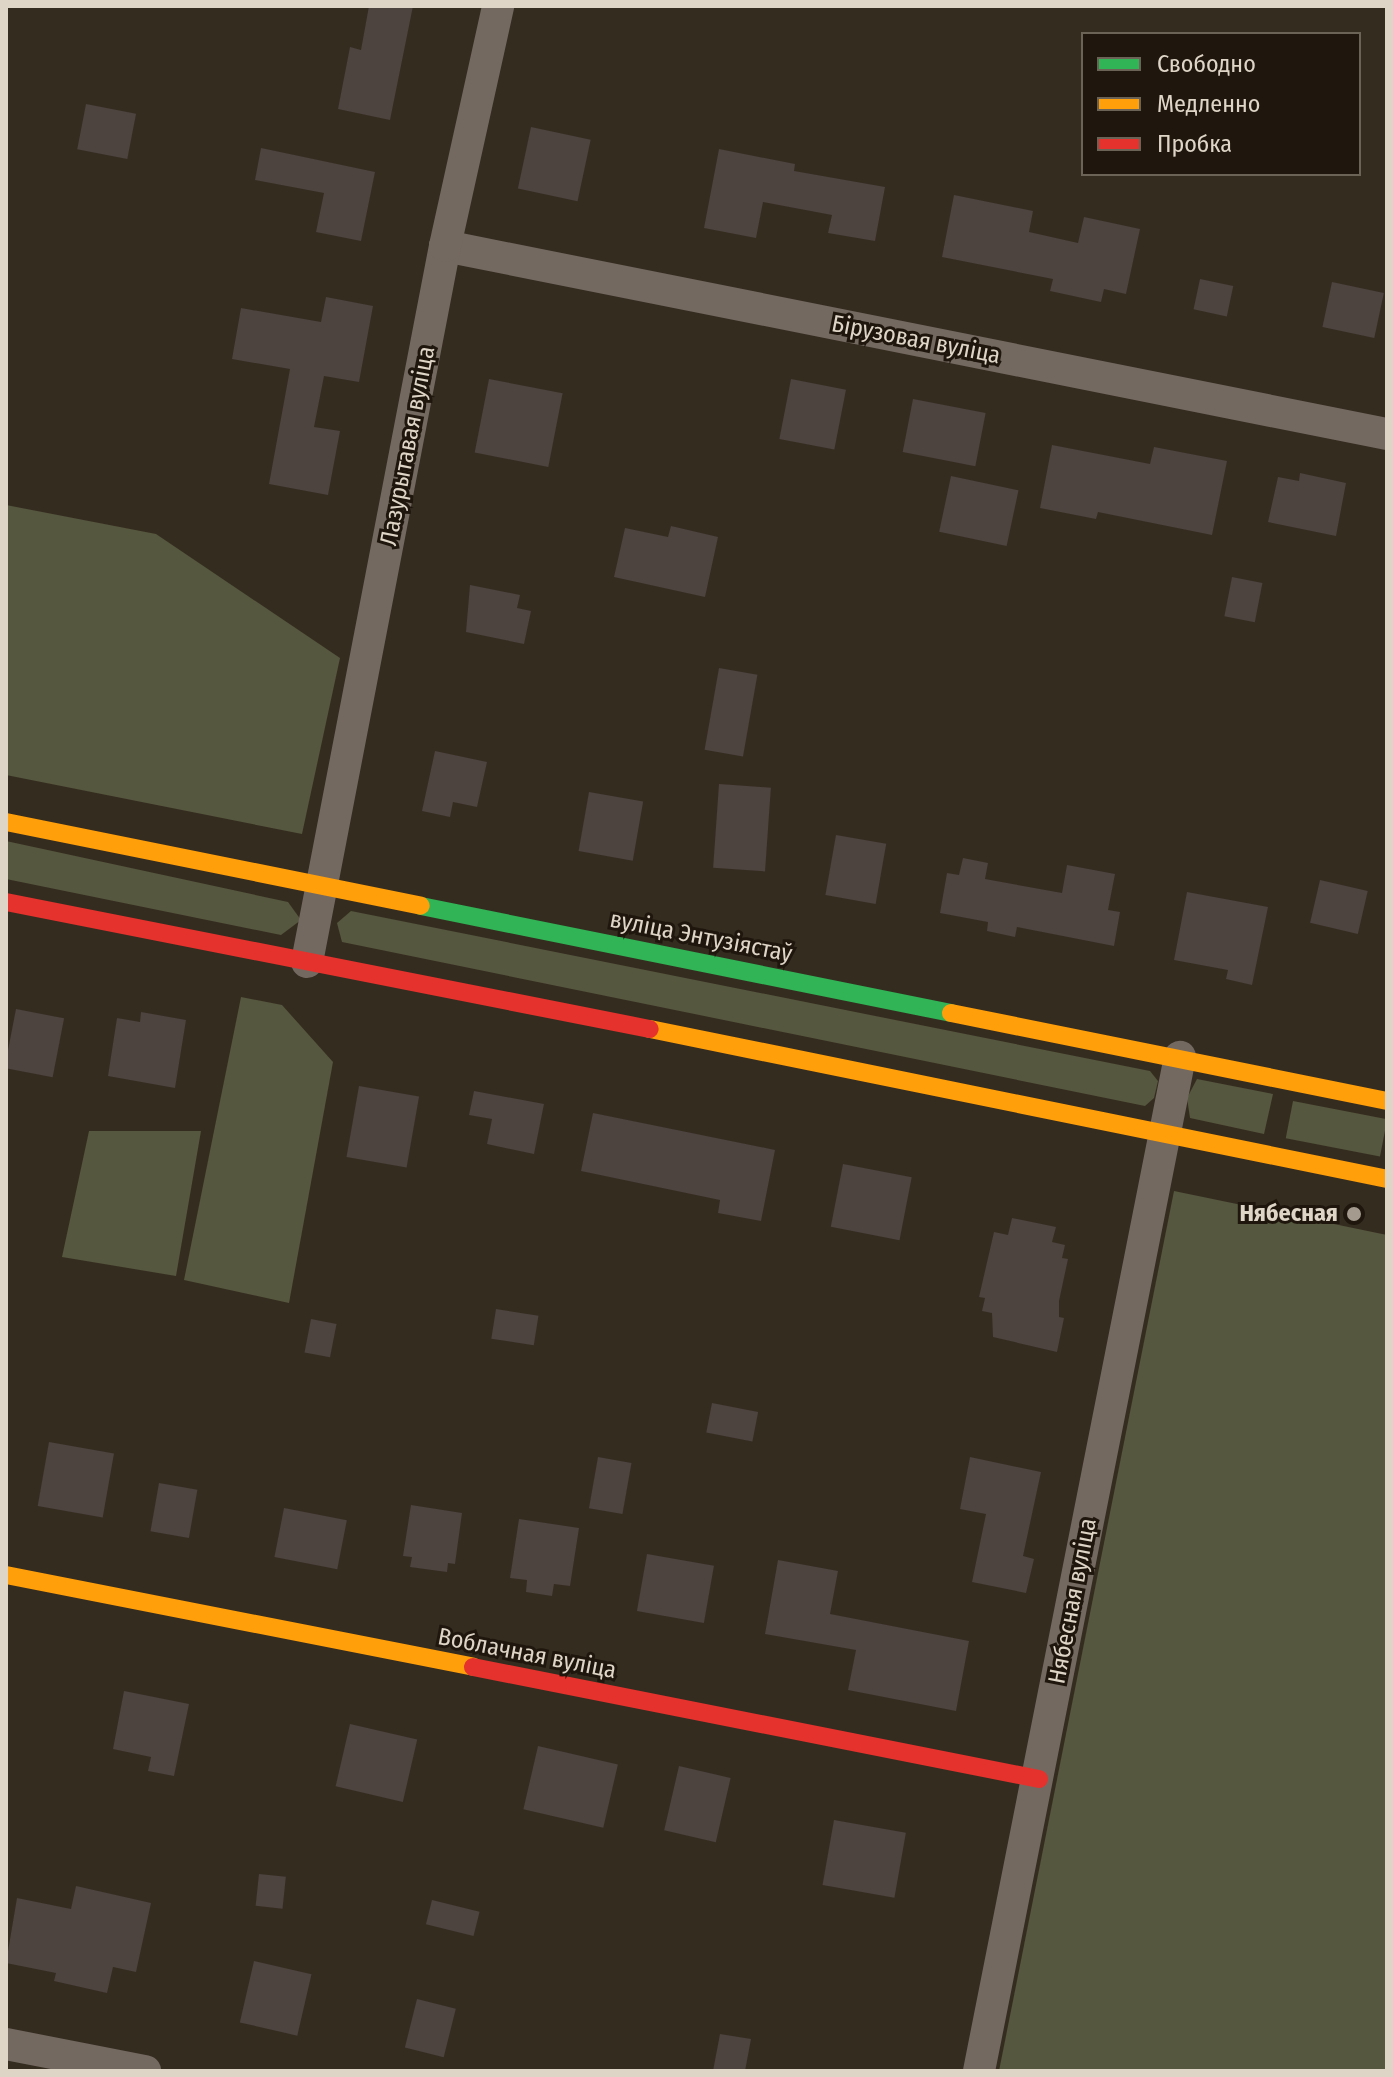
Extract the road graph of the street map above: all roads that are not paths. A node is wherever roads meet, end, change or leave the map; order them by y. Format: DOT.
graph roads {
  1 [pos="498,6"];
  2 [pos="445,246"];
  3 [pos="1387,434"];
  4 [pos="6,822"];
  5 [pos="323,887"];
  6 [pos="6,902"];
  7 [pos="307,962"];
  8 [pos="1180,1057"];
  9 [pos="1387,1101"];
  10 [pos="1165,1131"];
  11 [pos="1387,1179"];
  12 [pos="6,1575"];
  13 [pos="1039,1779"];
  14 [pos="6,2044"];
  15 [pos="145,2071"];
  16 [pos="979,2071"];
  1 -- 2 [label="street, Лазурытавая вуліца"];
  2 -- 3 [label="street, Бірузовая вуліца"];
  2 -- 5 [label="street, Лазурытавая вуліца"];
  4 -- 5 [label="street, вуліца Энтузіястаў"];
  5 -- 7 [label="street, Лазурытавая вуліца"];
  5 -- 8 [label="street, вуліца Энтузіястаў"];
  6 -- 7 [label="street"];
  7 -- 10 [label="street"];
  8 -- 9 [label="street, вуліца Энтузіястаў"];
  8 -- 10 [label="street, Нябесная вуліца"];
  10 -- 11 [label="street"];
  10 -- 13 [label="street, Нябесная вуліца"];
  12 -- 13 [label="street, Воблачная вуліца"];
  13 -- 16 [label="street, Нябесная вуліца"];
  14 -- 15 [label="street"];
}
